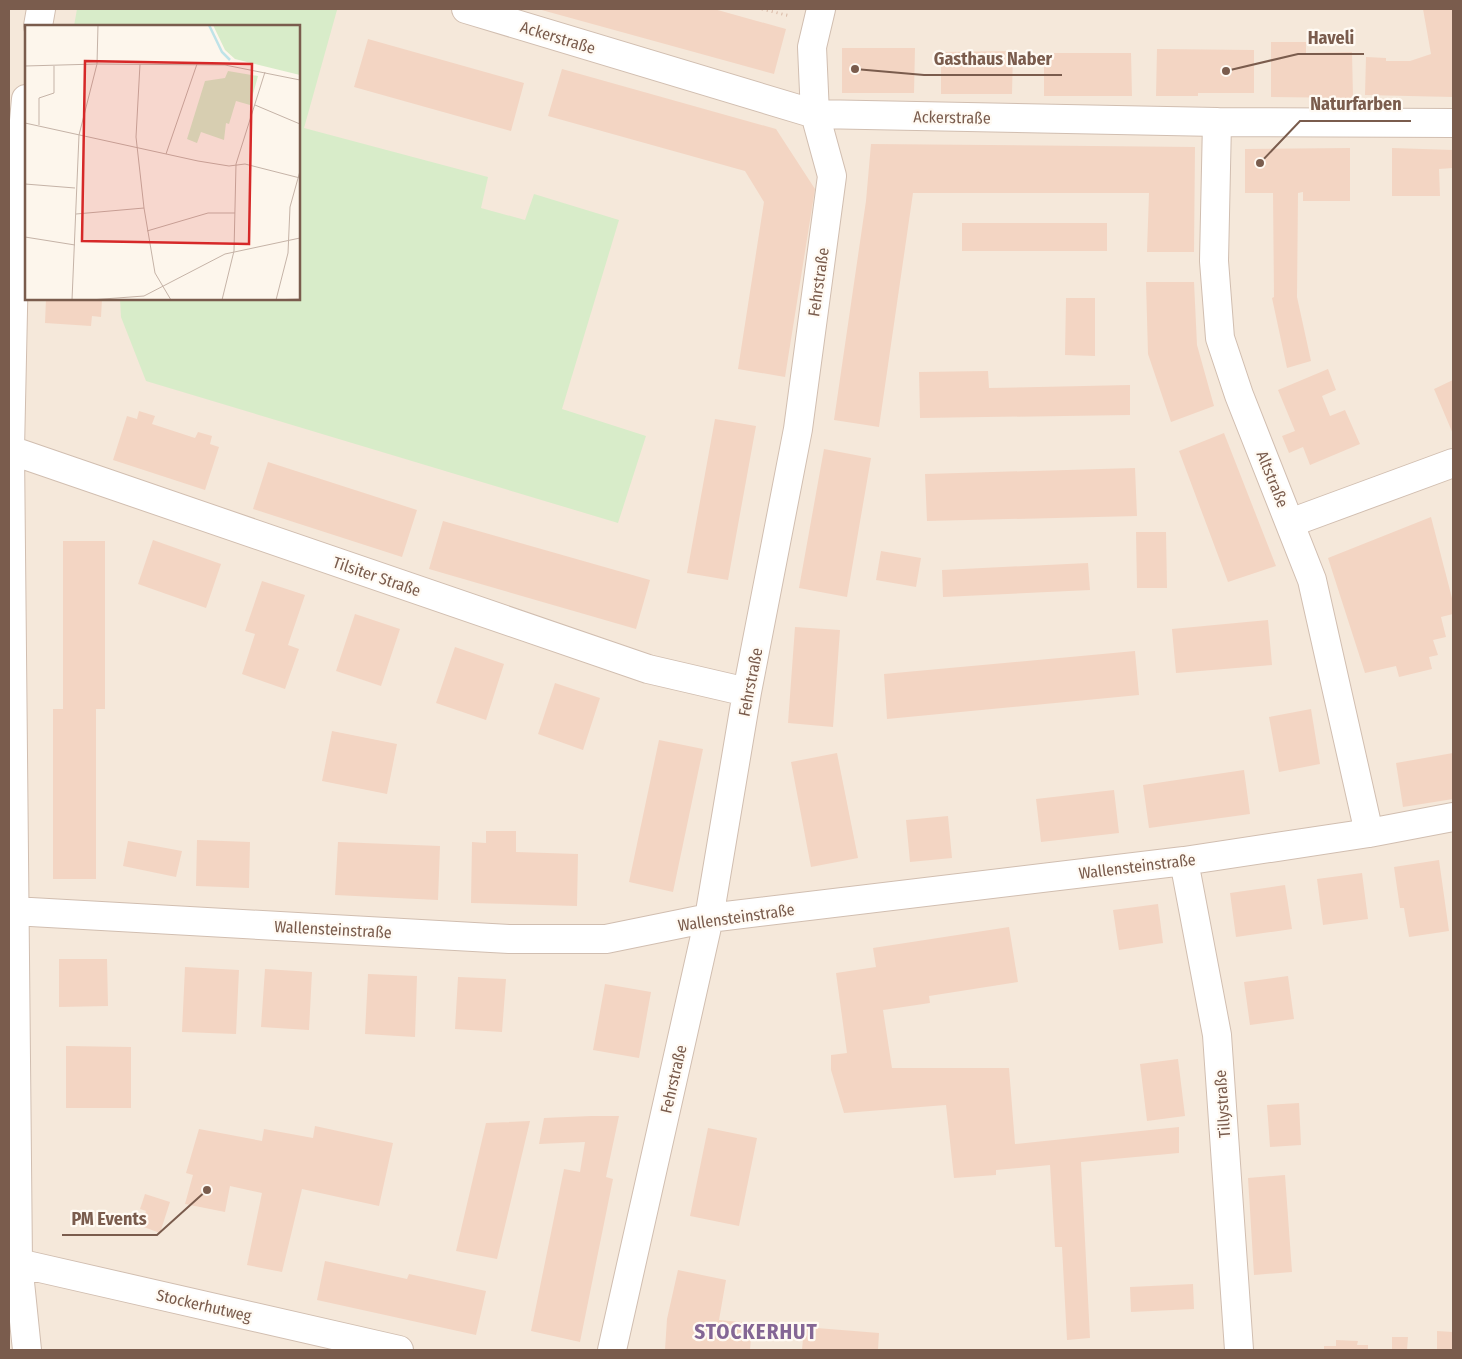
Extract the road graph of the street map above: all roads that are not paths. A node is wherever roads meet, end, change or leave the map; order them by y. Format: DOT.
graph roads {
  1 [pos="41,9"];
  2 [pos="466,9"];
  3 [pos="820,9"];
  4 [pos="38,25"];
  5 [pos="25,110"];
  6 [pos="815,114"];
  7 [pos="1217,122"];
  8 [pos="1453,123"];
  9 [pos="10,450"];
  10 [pos="1453,463"];
  11 [pos="1290,524"];
  12 [pos="747,692"];
  13 [pos="1453,817"];
  14 [pos="1369,833"];
  15 [pos="1184,861"];
  16 [pos="14,912"];
  17 [pos="709,918"];
  18 [pos="13,1263"];
  19 [pos="27,1350"];
  20 [pos="399,1350"];
  21 [pos="612,1350"];
  22 [pos="1239,1350"];
  1 -- 4 [label="street"];
  2 -- 6 [label="street, Ackerstraße"];
  3 -- 6 [label="street, Fehrstraße"];
  5 -- 9 [label="street"];
  6 -- 7 [label="street, Ackerstraße"];
  6 -- 12 [label="street, Fehrstraße"];
  7 -- 8 [label="street, Ackerstraße"];
  7 -- 11 [label="street, Altstraße"];
  9 -- 12 [label="street, Tilsiter Straße"];
  9 -- 16 [label="street"];
  10 -- 11 [label="street"];
  11 -- 14 [label="street, Altstraße"];
  12 -- 17 [label="street, Fehrstraße"];
  13 -- 14 [label="street, Wallensteinstraße"];
  14 -- 15 [label="street, Wallensteinstraße"];
  15 -- 17 [label="street, Wallensteinstraße"];
  15 -- 22 [label="street, Tillystraße"];
  16 -- 17 [label="street, Wallensteinstraße"];
  16 -- 18 [label="street"];
  17 -- 21 [label="street, Fehrstraße"];
  18 -- 19 [label="street"];
  18 -- 20 [label="street, Stockerhutweg"];
}
